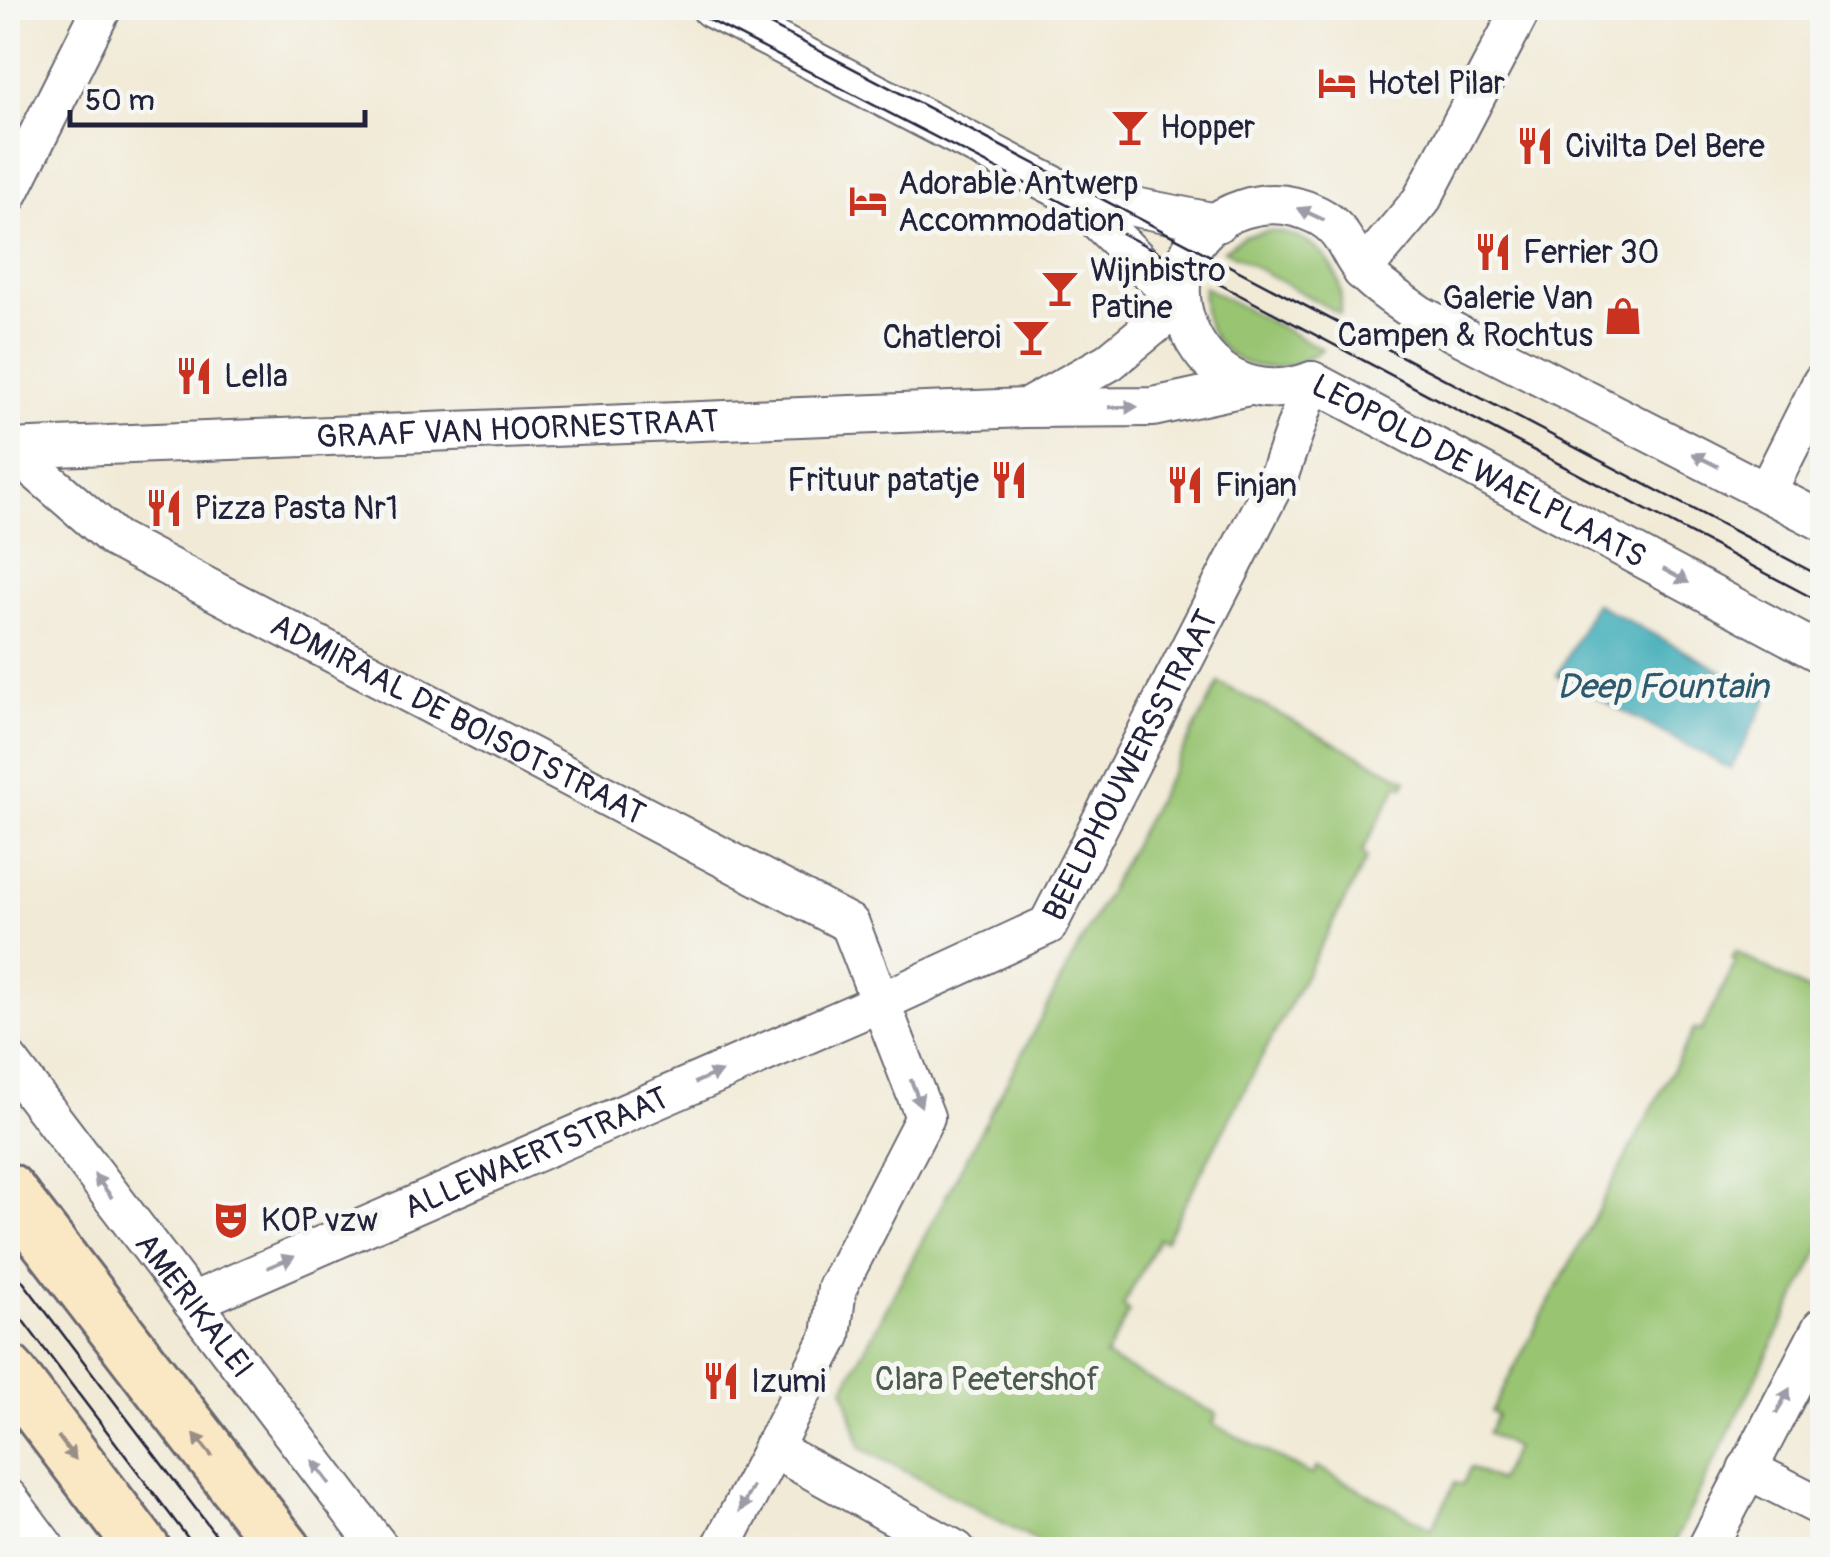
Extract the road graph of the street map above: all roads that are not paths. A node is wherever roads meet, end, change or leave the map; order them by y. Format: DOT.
graph roads {
  1 [pos="102,8"];
  2 [pos="712,8"];
  3 [pos="1522,8"];
  4 [pos="1072,195"];
  5 [pos="8,196"];
  6 [pos="1216,222"];
  7 [pos="1362,271"];
  8 [pos="1180,303"];
  9 [pos="1312,381"];
  10 [pos="1822,382"];
  11 [pos="1249,386"];
  12 [pos="1025,408"];
  13 [pos="9,449"];
  14 [pos="1767,491"];
  15 [pos="1822,521"];
  16 [pos="1822,654"];
  17 [pos="881,1002"];
  18 [pos="8,1060"];
  19 [pos="8,1190"];
  20 [pos="192,1302"];
  21 [pos="1822,1326"];
  22 [pos="8,1370"];
  23 [pos="772,1448"];
  24 [pos="1747,1469"];
  25 [pos="8,1498"];
  26 [pos="1822,1508"];
  27 [pos="46,1550"];
  28 [pos="144,1550"];
  29 [pos="284,1550"];
  30 [pos="380,1550"];
  31 [pos="720,1550"];
  32 [pos="956,1550"];
  33 [pos="1706,1550"];
  1 -- 5 [label="street"];
  2 -- 4 [label="street"];
  3 -- 7 [label="street"];
  4 -- 6 [label="street"];
  4 -- 8 [label="street"];
  7 -- 6 [label="street, one-way"];
  6 -- 8 [label="street"];
  14 -- 7 [label="street, one-way"];
  8 -- 11 [label="street"];
  8 -- 12 [label="street, GRAAF VAN HOORNESTRAAT"];
  9 -- 11 [label="street, LEOPOLD DE WAELPLAATS"];
  9 -- 16 [label="street, LEOPOLD DE WAELPLAATS, one-way"];
  9 -- 17 [label="street, BEELDHOUWERSSTRAAT"];
  10 -- 14 [label="street"];
  12 -- 11 [label="street, GRAAF VAN HOORNESTRAAT, one-way"];
  12 -- 13 [label="street, GRAAF VAN HOORNESTRAAT"];
  13 -- 17 [label="street, ADMIRAAL DE BOISOTSTRAAT"];
  14 -- 15 [label="street"];
  20 -- 17 [label="street, ALLEWAERTSTRAAT, one-way"];
  17 -- 23 [label="street, one-way"];
  20 -- 18 [label="street, AMERIKALEI, one-way"];
  29 -- 19 [label="main road, one-way"];
  30 -- 20 [label="street, AMERIKALEI, one-way"];
  24 -- 21 [label="street, one-way"];
  22 -- 28 [label="main road, one-way"];
  23 -- 31 [label="street, one-way"];
  23 -- 32 [label="street"];
  24 -- 26 [label="street"];
  24 -- 33 [label="street"];
  25 -- 27 [label="street"];
}
